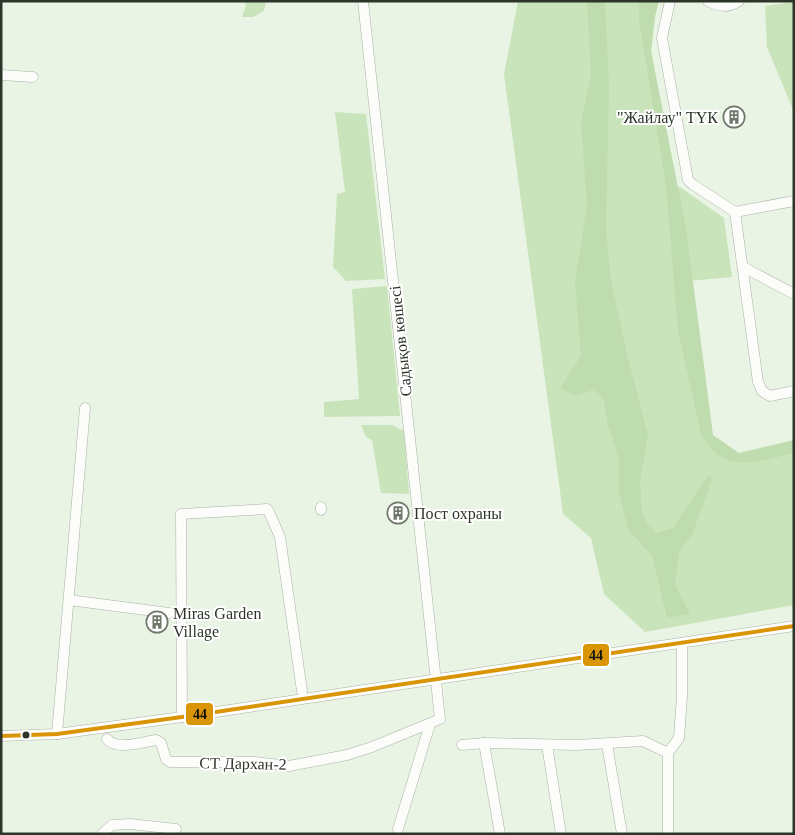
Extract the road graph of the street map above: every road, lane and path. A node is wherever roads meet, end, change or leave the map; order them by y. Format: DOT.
graph roads {
  1 [pos="363,1"];
  2 [pos="670,1"];
  3 [pos="708,1"];
  4 [pos="739,1"];
  5 [pos="1,75"];
  6 [pos="33,77"];
  7 [pos="794,201"];
  8 [pos="735,212"];
  9 [pos="743,266"];
  10 [pos="794,294"];
  11 [pos="794,391"];
  12 [pos="85,408"];
  13 [pos="69,600"];
  14 [pos="169,613"];
  15 [pos="794,626"];
  16 [pos="682,643"];
  17 [pos="437,681"];
  18 [pos="302,691"];
  19 [pos="182,717"];
  20 [pos="430,724"];
  21 [pos="57,734"];
  22 [pos="1,736"];
  23 [pos="107,739"];
  24 [pos="484,743"];
  25 [pos="547,744"];
  26 [pos="607,744"];
  27 [pos="462,745"];
  28 [pos="668,753"];
  29 [pos="176,829"];
  30 [pos="398,829"];
  31 [pos="102,834"];
  32 [pos="500,834"];
  33 [pos="561,834"];
  34 [pos="622,834"];
  35 [pos="668,834"];
  1 -- 17 [label="street, Садықов көшесі"];
  2 -- 8 [label="street"];
  3 -- 4 [label="street"];
  5 -- 6 [label="street"];
  7 -- 8 [label="street"];
  8 -- 9 [label="street"];
  9 -- 10 [label="street"];
  9 -- 11 [label="street"];
  12 -- 13 [label="street"];
  13 -- 14 [label="street"];
  13 -- 21 [label="street"];
  15 -- 16 [label="street"];
  16 -- 17 [label="street"];
  16 -- 28 [label="street"];
  17 -- 19 [label="street"];
  17 -- 20 [label="street"];
  18 -- 19 [label="street"];
  19 -- 21 [label="street"];
  20 -- 23 [label="street, СТ Дархан-2"];
  20 -- 30 [label="street"];
  21 -- 22 [label="street"];
  24 -- 25 [label="street"];
  24 -- 27 [label="street"];
  24 -- 32 [label="street"];
  25 -- 26 [label="street"];
  25 -- 33 [label="street"];
  26 -- 28 [label="street"];
  26 -- 34 [label="street"];
  28 -- 35 [label="street"];
  29 -- 31 [label="street"];
}
